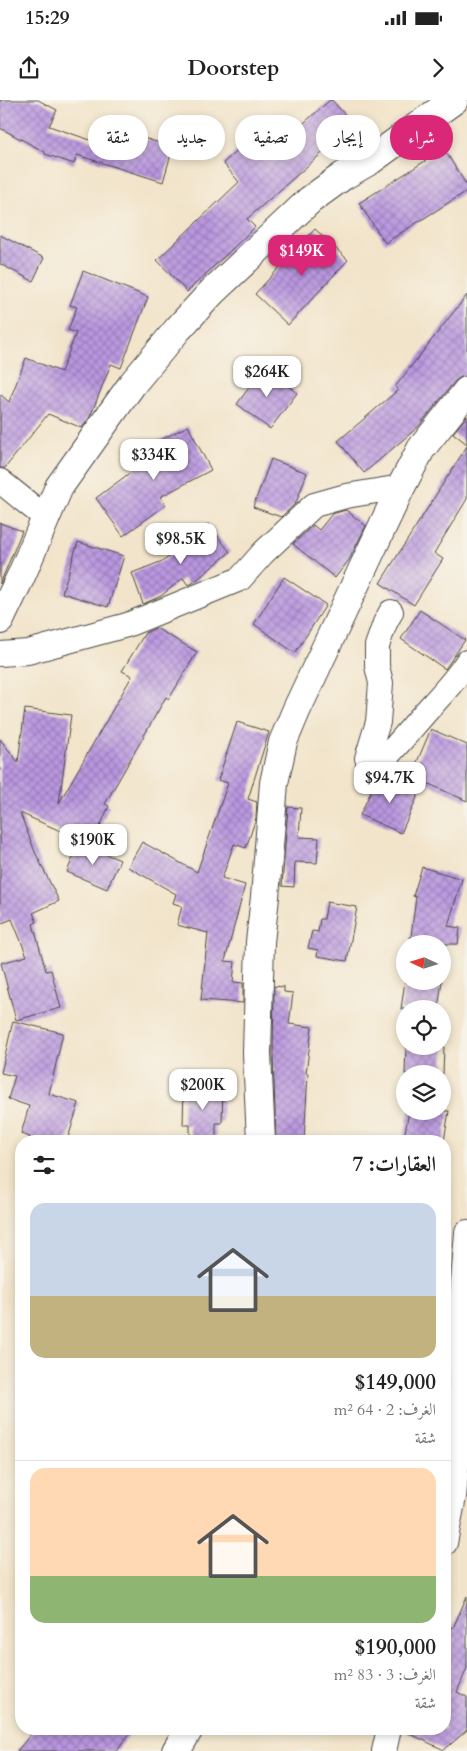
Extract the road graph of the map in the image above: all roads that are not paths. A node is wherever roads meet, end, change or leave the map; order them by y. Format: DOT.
graph roads {
  1 [pos="454,100"];
  2 [pos="467,391"];
  3 [pos="0,481"];
  4 [pos="401,487"];
  5 [pos="46,518"];
  6 [pos="391,612"];
  7 [pos="0,620"];
  8 [pos="0,654"];
  9 [pos="467,662"];
  10 [pos="261,1135"];
  11 [pos="467,1232"];
  12 [pos="451,1512"];
  13 [pos="185,1735"];
  14 [pos="388,1735"];
  15 [pos="176,1751"];
  16 [pos="384,1751"];
  1 -- 5 [label="main road"];
  2 -- 4 [label="main road"];
  3 -- 5 [label="street"];
  4 -- 8 [label="street"];
  4 -- 10 [label="main road"];
  5 -- 7 [label="main road"];
  6 -- 9 [label="street"];
  11 -- 12 [label="street"];
  13 -- 15 [label="main road"];
  14 -- 16 [label="street"];
}
